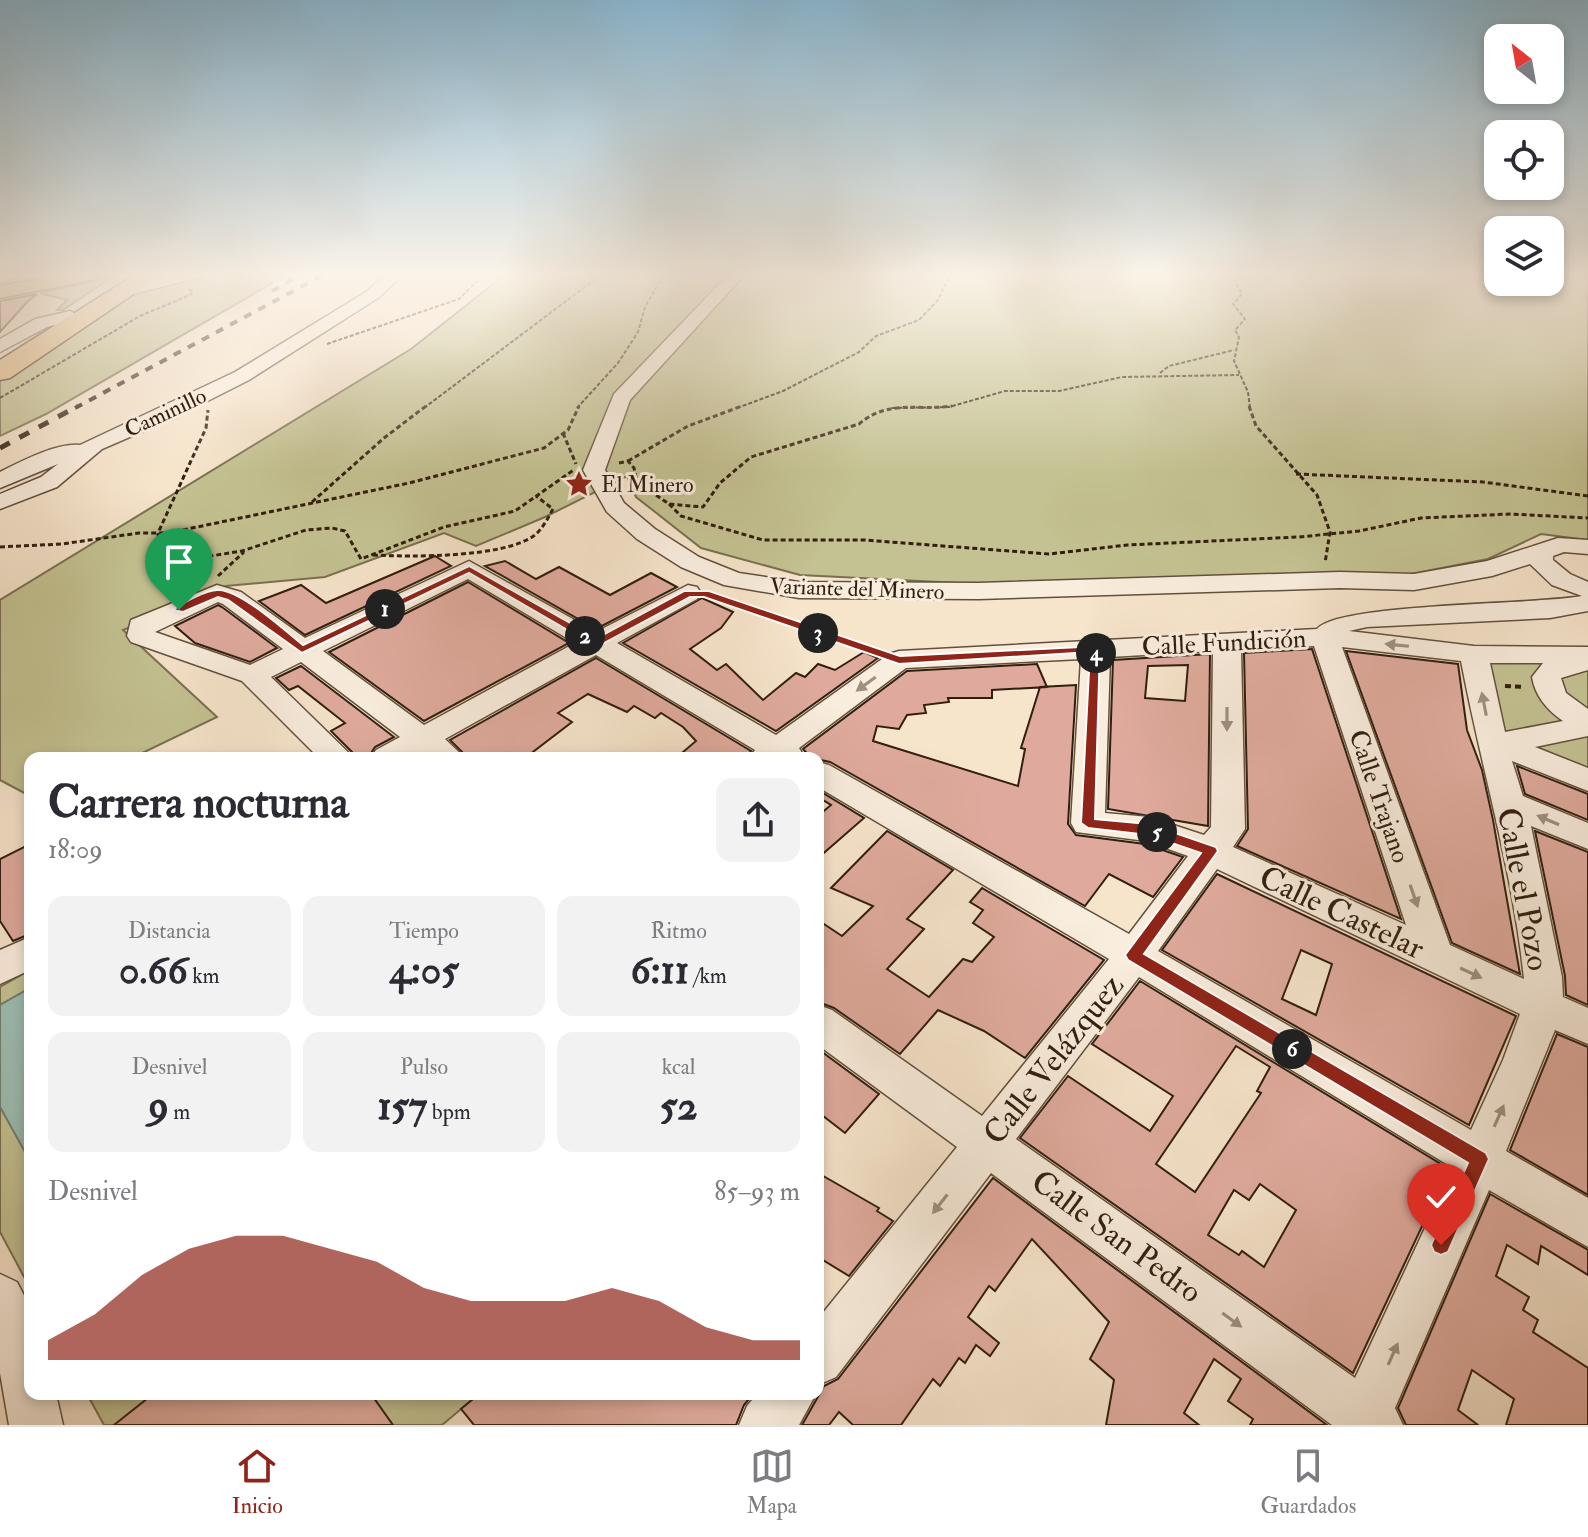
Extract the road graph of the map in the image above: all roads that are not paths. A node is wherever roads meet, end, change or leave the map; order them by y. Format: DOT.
graph roads {
  1 [pos="45,340"];
  2 [pos="299,340"];
  3 [pos="675,340"];
  4 [pos="0,372"];
  5 [pos="94,444"];
  6 [pos="0,481"];
  7 [pos="0,502"];
  8 [pos="1588,547"];
  9 [pos="1541,552"];
  10 [pos="1492,568"];
  11 [pos="1572,584"];
  12 [pos="688,593"];
  13 [pos="1588,603"];
  14 [pos="1550,610"];
  15 [pos="1325,637"];
  16 [pos="1227,641"];
  17 [pos="597,643"];
  18 [pos="1096,648"];
  19 [pos="302,650"];
  20 [pos="1571,659"];
  21 [pos="1477,669"];
  22 [pos="252,675"];
  23 [pos="1588,724"];
  24 [pos="422,739"];
  25 [pos="1501,743"];
  26 [pos="332,752"];
  27 [pos="398,752"];
  28 [pos="440,752"];
  29 [pos="773,752"];
  30 [pos="782,752"];
  31 [pos="824,776"];
  32 [pos="1588,780"];
  33 [pos="1508,803"];
  34 [pos="1588,837"];
  35 [pos="1211,851"];
  36 [pos="24,955"];
  37 [pos="1134,955"];
  38 [pos="1435,956"];
  39 [pos="0,968"];
  40 [pos="1543,1006"];
  41 [pos="824,1026"];
  42 [pos="1588,1027"];
  43 [pos="988,1142"];
  44 [pos="1479,1159"];
  45 [pos="1588,1224"];
  46 [pos="3,1316"];
  47 [pos="824,1351"];
  48 [pos="24,1364"];
  49 [pos="31,1400"];
  50 [pos="785,1400"];
  51 [pos="1367,1422"];
  52 [pos="36,1425"];
  53 [pos="766,1425"];
  1 -- 4 [label="highway"];
  2 -- 5 [label="street, Caminillo"];
  3 -- 10 [label="street, Variante del Minero"];
  5 -- 6 [label="street, Caminillo"];
  5 -- 7 [label="street, Caminillo"];
  8 -- 9 [label="street"];
  9 -- 10 [label="street"];
  9 -- 11 [label="street"];
  10 -- 11 [label="street"];
  11 -- 14 [label="street"];
  12 -- 17 [label="street"];
  13 -- 14 [label="street"];
  14 -- 15 [label="street"];
  15 -- 16 [label="street, Calle Fundición"];
  21 -- 15 [label="street, Calle Fundición, one-way"];
  15 -- 38 [label="street, Calle Trajano, one-way"];
  16 -- 18 [label="street, Calle Fundición"];
  16 -- 35 [label="street, Calle Velázquez, one-way"];
  17 -- 19 [label="street"];
  17 -- 24 [label="street"];
  17 -- 29 [label="street"];
  18 -- 30 [label="street, Calle Fundición, one-way"];
  18 -- 35 [label="street, Calle Castelar"];
  19 -- 22 [label="street"];
  19 -- 22 [label="street"];
  19 -- 24 [label="street"];
  20 -- 21 [label="street, Calle Fundición"];
  20 -- 23 [label="street"];
  25 -- 21 [label="street, Calle el Pozo, one-way"];
  22 -- 26 [label="street"];
  23 -- 25 [label="street"];
  24 -- 27 [label="street"];
  24 -- 28 [label="street"];
  25 -- 32 [label="street"];
  25 -- 33 [label="street, Calle el Pozo"];
  31 -- 37 [label="street"];
  34 -- 33 [label="street, one-way"];
  33 -- 40 [label="street, Calle el Pozo"];
  35 -- 37 [label="street, Calle Velázquez"];
  35 -- 38 [label="street, Calle Castelar"];
  36 -- 39 [label="street"];
  37 -- 43 [label="street, Calle Velázquez"];
  37 -- 44 [label="street"];
  38 -- 40 [label="street, Calle Castelar, one-way"];
  40 -- 42 [label="street, Calle Castelar"];
  44 -- 40 [label="street, Calle el Pozo, one-way"];
  41 -- 43 [label="street, Calle San Pedro"];
  43 -- 47 [label="street, Calle Velázquez, one-way"];
  43 -- 51 [label="street, Calle San Pedro, one-way"];
  44 -- 45 [label="street"];
  51 -- 44 [label="street, Calle el Pozo, one-way"];
  46 -- 48 [label="street"];
  49 -- 52 [label="street"];
  50 -- 53 [label="street"];
}
